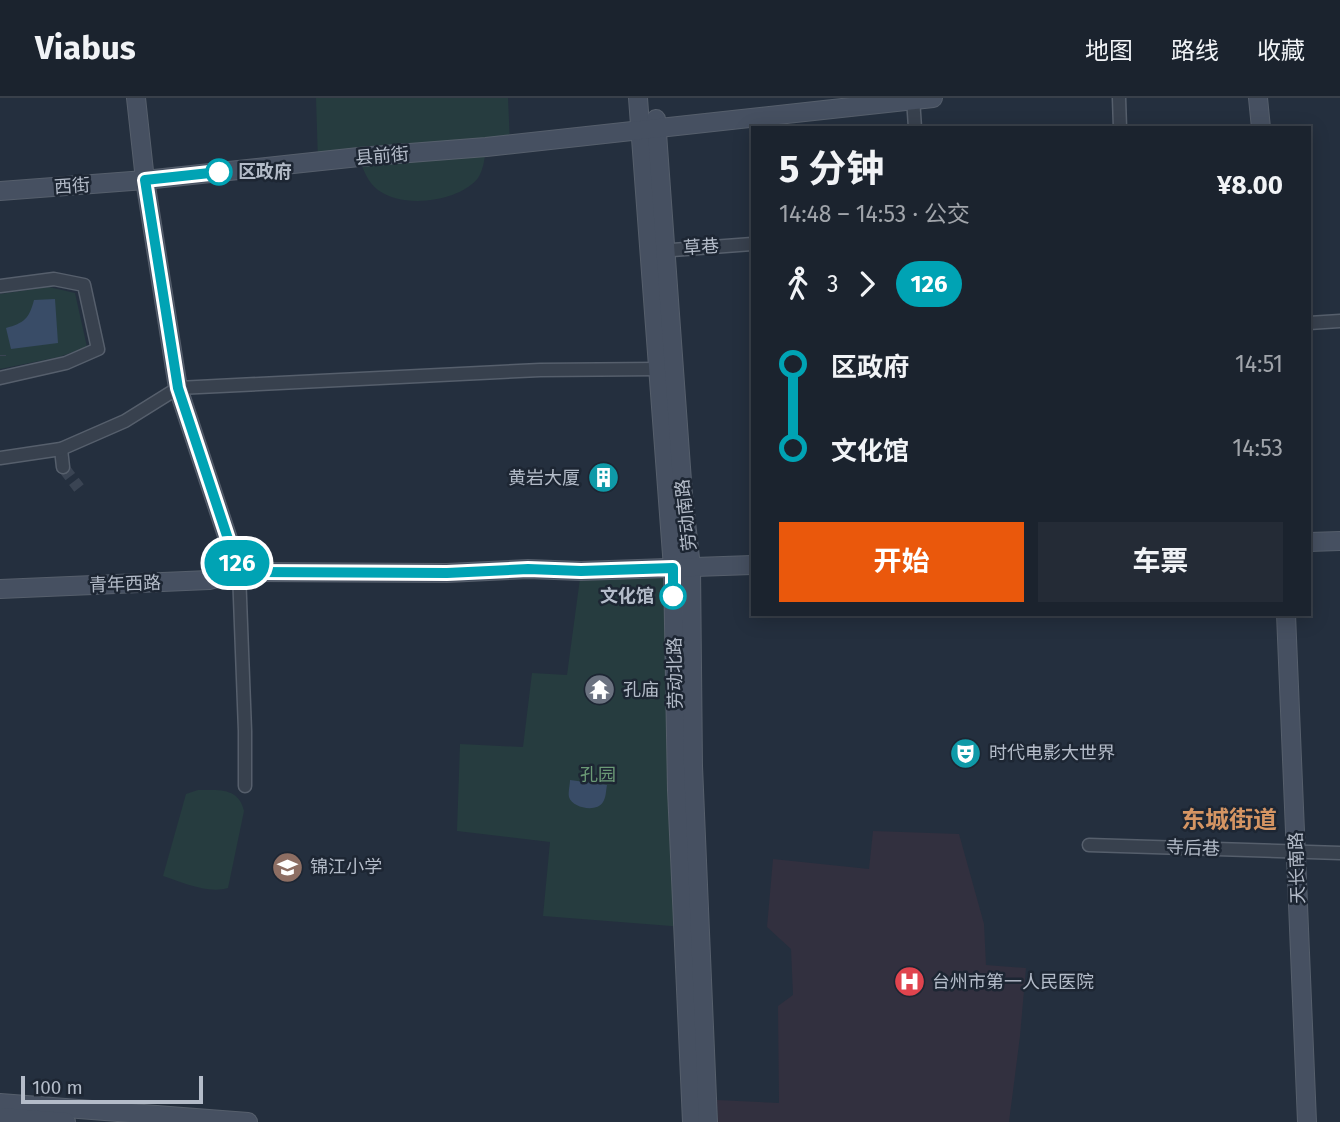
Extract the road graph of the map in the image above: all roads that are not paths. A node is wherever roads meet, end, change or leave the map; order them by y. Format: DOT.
graph roads {
  1 [pos="136,98"];
  2 [pos="638,98"];
  3 [pos="933,98"];
  4 [pos="1119,98"];
  5 [pos="1258,98"];
  6 [pos="913,99"];
  7 [pos="783,108"];
  8 [pos="648,125"];
  9 [pos="915,126"];
  10 [pos="1121,126"];
  11 [pos="1261,126"];
  12 [pos="145,180"];
  13 [pos="0,191"];
  14 [pos="751,244"];
  15 [pos="658,251"];
  16 [pos="0,286"];
  17 [pos="1340,321"];
  18 [pos="1311,323"];
  19 [pos="658,369"];
  20 [pos="0,378"];
  21 [pos="178,388"];
  22 [pos="61,449"];
  23 [pos="0,458"];
  24 [pos="63,467"];
  25 [pos="1340,541"];
  26 [pos="1311,542"];
  27 [pos="751,565"];
  28 [pos="691,567"];
  29 [pos="673,568"];
  30 [pos="239,572"];
  31 [pos="0,589"];
  32 [pos="1286,616"];
  33 [pos="245,786"];
  34 [pos="1089,845"];
  35 [pos="1296,852"];
  36 [pos="1340,853"];
  37 [pos="0,1103"];
  38 [pos="0,1117"];
  39 [pos="66,1122"];
  40 [pos="248,1122"];
  41 [pos="692,1122"];
  42 [pos="708,1122"];
  43 [pos="1307,1122"];
  1 -- 12 [label="street"];
  2 -- 8 [label="street, 劳动北路"];
  3 -- 6 [label="street, 县前街"];
  4 -- 10 [label="street"];
  5 -- 11 [label="street"];
  6 -- 7 [label="street, 县前街"];
  6 -- 9 [label="street"];
  7 -- 8 [label="street, 县前街"];
  8 -- 12 [label="street, 县前街"];
  8 -- 15 [label="street, 劳动北路"];
  12 -- 13 [label="street, 西街"];
  12 -- 21 [label="street"];
  14 -- 15 [label="street, 草巷"];
  15 -- 19 [label="street, 劳动北路"];
  15 -- 28 [label="street, 劳动南路"];
  16 -- 20 [label="street"];
  17 -- 18 [label="street"];
  19 -- 21 [label="street"];
  19 -- 29 [label="street, 劳动北路"];
  21 -- 22 [label="street"];
  21 -- 30 [label="street"];
  22 -- 23 [label="street"];
  22 -- 24 [label="street"];
  25 -- 26 [label="street"];
  27 -- 28 [label="street, 青年西路"];
  28 -- 29 [label="street, 青年西路"];
  28 -- 42 [label="street, 劳动南路"];
  29 -- 30 [label="street, 青年西路"];
  29 -- 41 [label="street, 劳动北路"];
  30 -- 31 [label="street, 青年西路"];
  30 -- 33 [label="street"];
  32 -- 35 [label="street, 天长南路"];
  34 -- 35 [label="street, 寺后巷"];
  35 -- 36 [label="street, 寺后巷"];
  35 -- 43 [label="street, 天长南路"];
  37 -- 40 [label="street"];
  38 -- 39 [label="street"];
}
